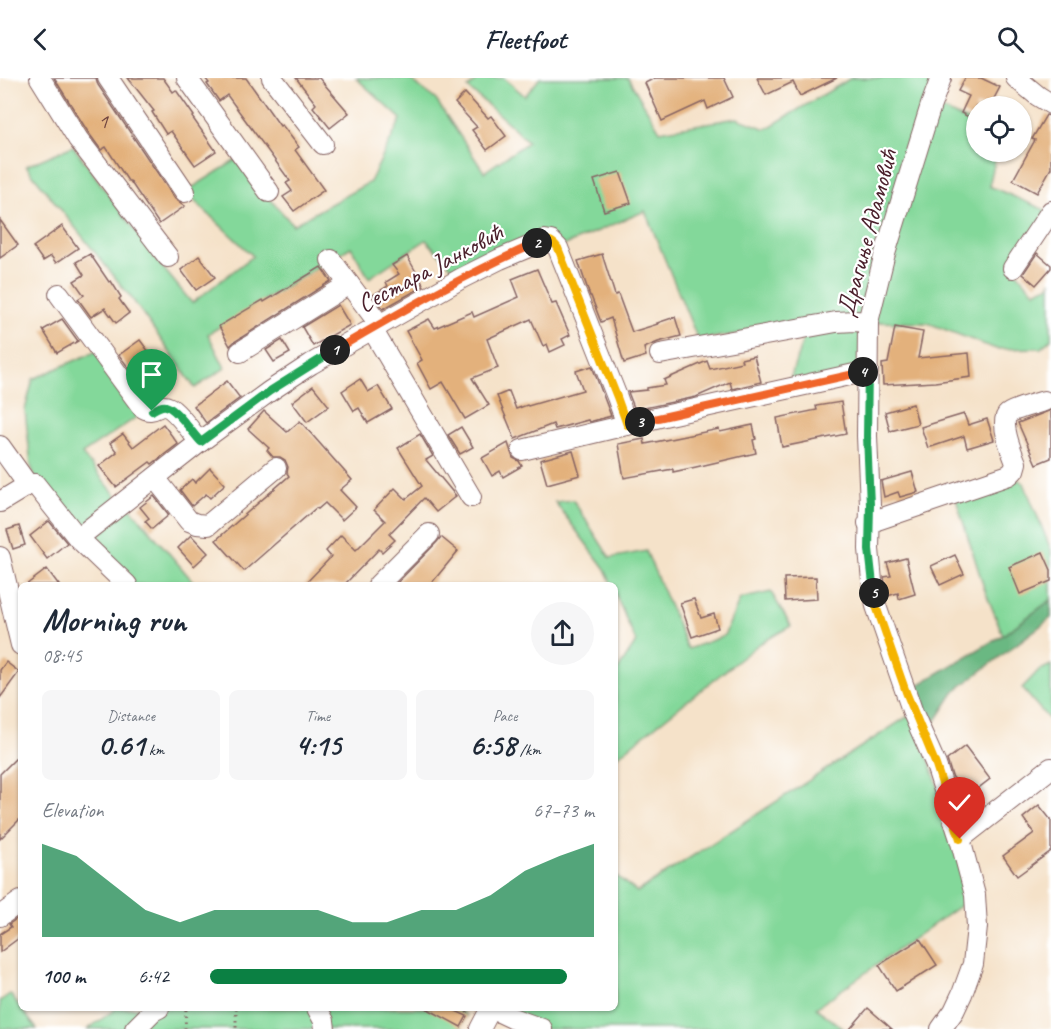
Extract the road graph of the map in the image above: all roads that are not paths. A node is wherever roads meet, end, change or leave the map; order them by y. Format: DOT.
graph roads {
  1 [pos="40,78"];
  2 [pos="108,78"];
  3 [pos="187,78"];
  4 [pos="272,78"];
  5 [pos="941,78"];
  6 [pos="1016,78"];
  7 [pos="1051,104"];
  8 [pos="323,144"];
  9 [pos="186,192"];
  10 [pos="269,192"];
  11 [pos="1051,211"];
  12 [pos="168,257"];
  13 [pos="331,260"];
  14 [pos="1013,268"];
  15 [pos="349,284"];
  16 [pos="59,294"];
  17 [pos="868,322"];
  18 [pos="376,327"];
  19 [pos="240,352"];
  20 [pos="660,354"];
  21 [pos="868,370"];
  22 [pos="1044,401"];
  23 [pos="627,425"];
  24 [pos="201,442"];
  25 [pos="0,446"];
  26 [pos="522,450"];
  27 [pos="276,468"];
  28 [pos="155,478"];
  29 [pos="27,484"];
  30 [pos="471,497"];
  31 [pos="0,502"];
  32 [pos="868,523"];
  33 [pos="429,534"];
  34 [pos="78,538"];
  35 [pos="0,557"];
  36 [pos="124,582"];
  37 [pos="381,582"];
  38 [pos="4,590"];
  39 [pos="18,635"];
  40 [pos="1051,768"];
  41 [pos="960,839"];
  42 [pos="18,904"];
  43 [pos="0,916"];
  44 [pos="153,1011"];
  45 [pos="319,1011"];
  46 [pos="489,1011"];
  47 [pos="497,1011"];
  48 [pos="135,1029"];
  49 [pos="324,1029"];
  50 [pos="480,1029"];
  51 [pos="542,1029"];
  52 [pos="942,1029"];
  1 -- 12 [label="street"];
  2 -- 9 [label="street"];
  3 -- 10 [label="street"];
  4 -- 8 [label="street"];
  5 -- 17 [label="street, Драгиње Адамовић"];
  6 -- 7 [label="street"];
  11 -- 14 [label="street"];
  13 -- 15 [label="street"];
  15 -- 18 [label="street"];
  15 -- 19 [label="street"];
  16 -- 24 [label="street"];
  17 -- 20 [label="street"];
  17 -- 21 [label="street, Драгиње Адамовић"];
  18 -- 23 [label="street, Сестара Јанковић"];
  18 -- 24 [label="street, Сестара Јанковић"];
  18 -- 30 [label="street"];
  21 -- 23 [label="street"];
  21 -- 32 [label="street, Драгиње Адамовић"];
  22 -- 32 [label="street"];
  23 -- 26 [label="street"];
  24 -- 28 [label="street, Сестара Јанковић"];
  25 -- 29 [label="street"];
  27 -- 28 [label="street"];
  28 -- 34 [label="street, Сестара Јанковић"];
  29 -- 31 [label="street"];
  29 -- 34 [label="street"];
  32 -- 41 [label="street, Драгиње Адамовић"];
  33 -- 37 [label="street"];
  34 -- 36 [label="street"];
  35 -- 38 [label="street"];
  38 -- 39 [label="street"];
  40 -- 41 [label="street"];
  41 -- 52 [label="street, Драгиње Адамовић"];
  42 -- 43 [label="street"];
  44 -- 48 [label="street"];
  45 -- 49 [label="street"];
  46 -- 50 [label="street"];
  47 -- 51 [label="street"];
}
